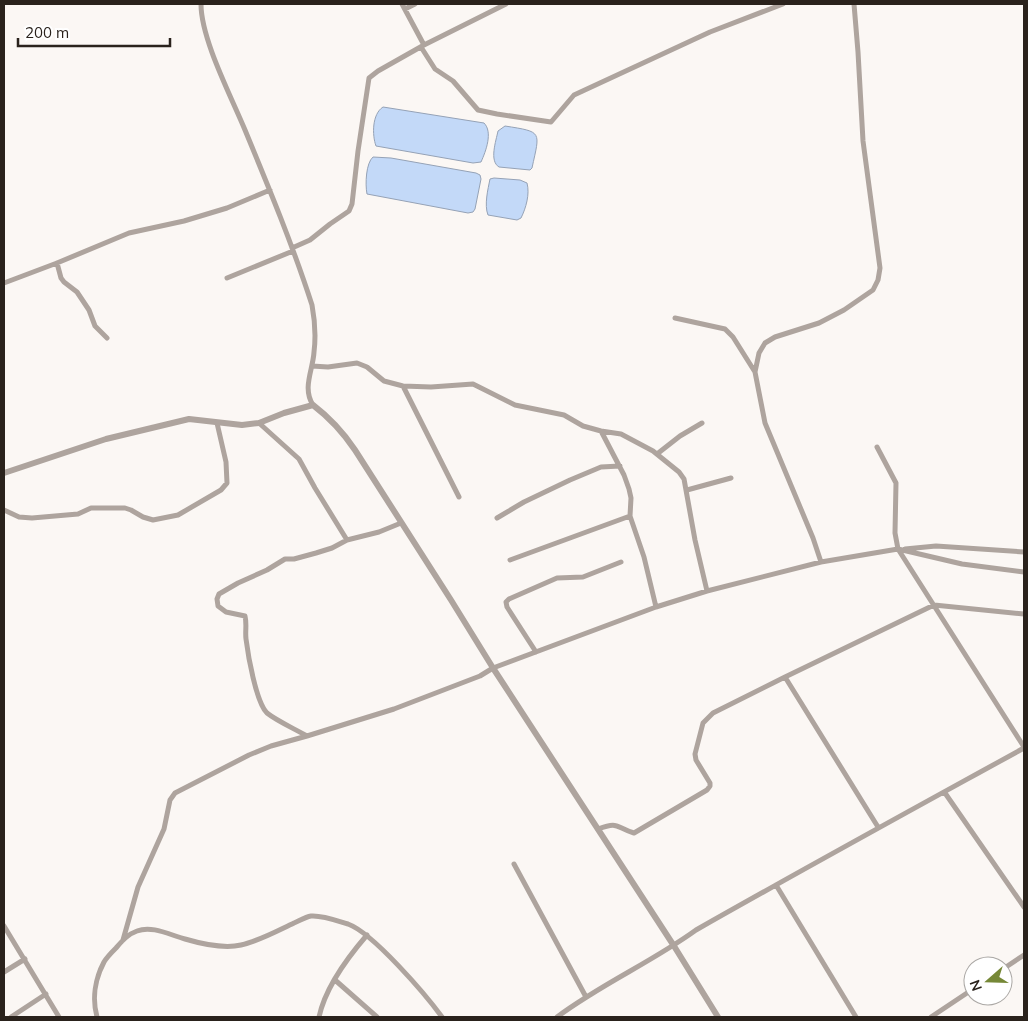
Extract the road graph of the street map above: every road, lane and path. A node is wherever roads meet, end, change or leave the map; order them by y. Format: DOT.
graph roads {
  1 [pos="202,4"];
  2 [pos="415,4"];
  3 [pos="506,4"];
  4 [pos="783,4"];
  5 [pos="854,4"];
  6 [pos="403,6"];
  7 [pos="423,46"];
  8 [pos="270,190"];
  9 [pos="293,250"];
  10 [pos="57,263"];
  11 [pos="227,278"];
  12 [pos="4,282"];
  13 [pos="675,318"];
  14 [pos="107,338"];
  15 [pos="312,366"];
  16 [pos="755,372"];
  17 [pos="403,386"];
  18 [pos="313,404"];
  19 [pos="216,423"];
  20 [pos="259,423"];
  21 [pos="702,423"];
  22 [pos="601,431"];
  23 [pos="877,447"];
  24 [pos="657,454"];
  25 [pos="620,466"];
  26 [pos="4,473"];
  27 [pos="731,478"];
  28 [pos="687,490"];
  29 [pos="459,497"];
  30 [pos="4,510"];
  31 [pos="630,516"];
  32 [pos="498,518"];
  33 [pos="401,523"];
  34 [pos="347,540"];
  35 [pos="900,549"];
  36 [pos="1024,552"];
  37 [pos="510,560"];
  38 [pos="621,562"];
  39 [pos="822,562"];
  40 [pos="1024,572"];
  41 [pos="707,591"];
  42 [pos="934,605"];
  43 [pos="656,607"];
  44 [pos="1024,614"];
  45 [pos="536,652"];
  46 [pos="492,668"];
  47 [pos="785,677"];
  48 [pos="307,736"];
  49 [pos="1024,747"];
  50 [pos="945,793"];
  51 [pos="878,827"];
  52 [pos="598,829"];
  53 [pos="514,864"];
  54 [pos="776,885"];
  55 [pos="1024,906"];
  56 [pos="4,926"];
  57 [pos="367,936"];
  58 [pos="122,940"];
  59 [pos="674,946"];
  60 [pos="1024,955"];
  61 [pos="25,959"];
  62 [pos="1013,963"];
  63 [pos="4,972"];
  64 [pos="334,980"];
  65 [pos="46,994"];
  66 [pos="963,996"];
  67 [pos="586,997"];
  68 [pos="11,1017"];
  69 [pos="59,1017"];
  70 [pos="97,1017"];
  71 [pos="319,1017"];
  72 [pos="377,1017"];
  73 [pos="442,1017"];
  74 [pos="557,1017"];
  75 [pos="718,1017"];
  76 [pos="856,1017"];
  77 [pos="931,1017"];
  1 -- 8 [label="street"];
  2 -- 6 [label="street"];
  3 -- 7 [label="street"];
  4 -- 7 [label="street"];
  5 -- 16 [label="street"];
  6 -- 7 [label="street"];
  7 -- 9 [label="street"];
  8 -- 9 [label="street"];
  8 -- 10 [label="street"];
  9 -- 11 [label="street"];
  9 -- 15 [label="street"];
  10 -- 12 [label="street"];
  10 -- 14 [label="street"];
  13 -- 16 [label="street"];
  15 -- 17 [label="street"];
  15 -- 18 [label="street"];
  16 -- 39 [label="street"];
  17 -- 22 [label="street"];
  17 -- 29 [label="street"];
  18 -- 20 [label="street"];
  18 -- 33 [label="street"];
  19 -- 20 [label="street"];
  19 -- 26 [label="street"];
  19 -- 30 [label="street"];
  20 -- 34 [label="street"];
  21 -- 24 [label="street"];
  22 -- 24 [label="street"];
  22 -- 25 [label="street"];
  23 -- 35 [label="street"];
  24 -- 28 [label="street"];
  25 -- 31 [label="street"];
  25 -- 32 [label="street"];
  27 -- 28 [label="street"];
  28 -- 41 [label="street"];
  31 -- 37 [label="street"];
  31 -- 43 [label="street"];
  33 -- 34 [label="street"];
  33 -- 46 [label="street"];
  34 -- 48 [label="street"];
  35 -- 36 [label="street"];
  35 -- 39 [label="street"];
  35 -- 40 [label="street"];
  35 -- 42 [label="street"];
  38 -- 45 [label="street"];
  39 -- 41 [label="street"];
  41 -- 43 [label="street"];
  42 -- 44 [label="street"];
  42 -- 47 [label="street"];
  42 -- 49 [label="street"];
  43 -- 45 [label="street"];
  45 -- 46 [label="street"];
  46 -- 48 [label="street"];
  46 -- 52 [label="street"];
  47 -- 51 [label="street"];
  47 -- 52 [label="street"];
  48 -- 58 [label="street"];
  49 -- 50 [label="street"];
  50 -- 51 [label="street"];
  50 -- 55 [label="street"];
  51 -- 54 [label="street"];
  52 -- 59 [label="street"];
  53 -- 67 [label="street"];
  54 -- 59 [label="street"];
  54 -- 76 [label="street"];
  56 -- 61 [label="street"];
  57 -- 58 [label="street"];
  57 -- 64 [label="street"];
  57 -- 73 [label="street"];
  58 -- 70 [label="street"];
  59 -- 67 [label="street"];
  59 -- 75 [label="street"];
  60 -- 62 [label="street"];
  61 -- 63 [label="street"];
  61 -- 65 [label="street"];
  64 -- 71 [label="street"];
  64 -- 72 [label="street"];
  65 -- 68 [label="street"];
  65 -- 69 [label="street"];
  66 -- 77 [label="street"];
  67 -- 74 [label="street"];
}
